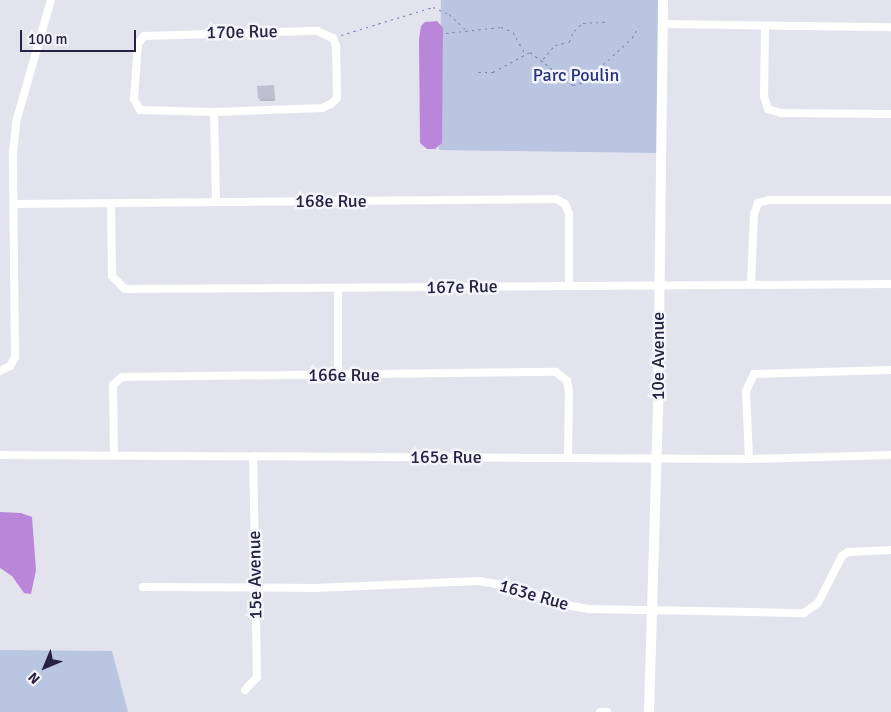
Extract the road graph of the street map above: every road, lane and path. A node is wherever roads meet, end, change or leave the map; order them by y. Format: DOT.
graph roads {
  1 [pos="51,0"];
  2 [pos="663,0"];
  3 [pos="605,22"];
  4 [pos="663,24"];
  5 [pos="639,26"];
  6 [pos="891,27"];
  7 [pos="766,28"];
  8 [pos="465,29"];
  9 [pos="446,33"];
  10 [pos="333,38"];
  11 [pos="524,52"];
  12 [pos="543,59"];
  13 [pos="478,72"];
  14 [pos="214,112"];
  15 [pos="891,114"];
  16 [pos="891,200"];
  17 [pos="216,202"];
  18 [pos="14,204"];
  19 [pos="110,204"];
  20 [pos="659,284"];
  21 [pos="751,284"];
  22 [pos="891,284"];
  23 [pos="569,285"];
  24 [pos="338,289"];
  25 [pos="891,370"];
  26 [pos="0,371"];
  27 [pos="338,375"];
  28 [pos="0,454"];
  29 [pos="114,455"];
  30 [pos="891,455"];
  31 [pos="254,456"];
  32 [pos="568,458"];
  33 [pos="656,459"];
  34 [pos="749,459"];
  35 [pos="891,550"];
  36 [pos="143,587"];
  37 [pos="255,587"];
  38 [pos="652,609"];
  39 [pos="245,690"];
  40 [pos="600,712"];
  41 [pos="607,712"];
  42 [pos="650,712"];
  1 -- 18 [label="street"];
  2 -- 4 [label="street, 10e Avenue"];
  3 -- 12 [label="path"];
  4 -- 7 [label="street"];
  4 -- 20 [label="street, 10e Avenue"];
  5 -- 12 [label="path"];
  6 -- 7 [label="street"];
  7 -- 15 [label="street"];
  8 -- 9 [label="path"];
  8 -- 10 [label="path"];
  8 -- 11 [label="path"];
  10 -- 14 [label="street"];
  10 -- 14 [label="street, 170e Rue"];
  11 -- 12 [label="path"];
  11 -- 13 [label="path"];
  14 -- 17 [label="street"];
  16 -- 21 [label="street"];
  17 -- 19 [label="street, 168e Rue"];
  17 -- 23 [label="street, 168e Rue"];
  18 -- 19 [label="street, 168e Rue"];
  18 -- 26 [label="street"];
  19 -- 24 [label="street, 167e Rue"];
  20 -- 21 [label="street, 167e Rue"];
  20 -- 23 [label="street, 167e Rue"];
  20 -- 33 [label="street, 10e Avenue"];
  21 -- 22 [label="street, 167e Rue"];
  23 -- 24 [label="street, 167e Rue"];
  24 -- 27 [label="street"];
  25 -- 34 [label="street"];
  27 -- 29 [label="street, 166e Rue"];
  27 -- 32 [label="street, 166e Rue"];
  28 -- 29 [label="street, 165e Rue"];
  29 -- 31 [label="street, 165e Rue"];
  30 -- 34 [label="street, 165e Rue"];
  31 -- 32 [label="street, 165e Rue"];
  31 -- 37 [label="street, 15e Avenue"];
  32 -- 33 [label="street, 165e Rue"];
  33 -- 34 [label="street, 165e Rue"];
  33 -- 38 [label="street, 10e Avenue"];
  35 -- 38 [label="street, 163e Rue"];
  36 -- 37 [label="street, 163e Rue"];
  37 -- 38 [label="street, 163e Rue"];
  37 -- 39 [label="street, 15e Avenue"];
  38 -- 42 [label="street, 10e Avenue"];
  40 -- 41 [label="street"];
}
